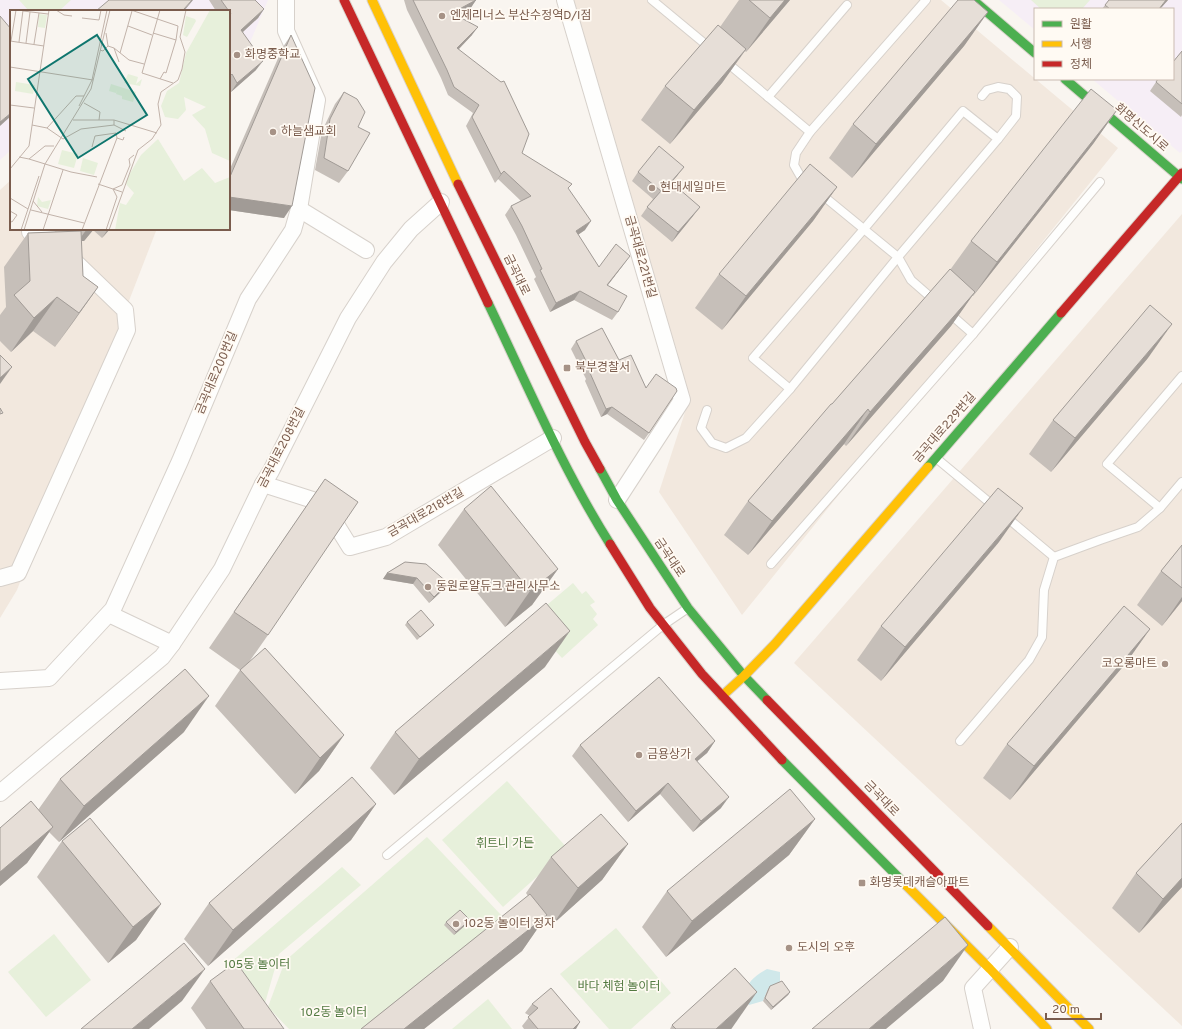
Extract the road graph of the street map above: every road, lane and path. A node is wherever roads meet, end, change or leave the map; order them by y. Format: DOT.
graph roads {
  1 [pos="286,0"];
  2 [pos="344,0"];
  3 [pos="372,0"];
  4 [pos="565,0"];
  5 [pos="652,0"];
  6 [pos="926,0"];
  7 [pos="973,0"];
  8 [pos="847,5"];
  9 [pos="1034,52"];
  10 [pos="1066,80"];
  11 [pos="982,96"];
  12 [pos="768,97"];
  13 [pos="810,132"];
  14 [pos="998,139"];
  15 [pos="1181,176"];
  16 [pos="1100,182"];
  17 [pos="441,202"];
  18 [pos="299,209"];
  19 [pos="864,229"];
  20 [pos="30,232"];
  21 [pos="366,250"];
  22 [pos="898,257"];
  23 [pos="973,334"];
  24 [pos="1182,376"];
  25 [pos="790,389"];
  26 [pos="707,410"];
  27 [pos="553,438"];
  28 [pos="936,458"];
  29 [pos="1182,482"];
  30 [pos="264,484"];
  31 [pos="617,500"];
  32 [pos="1160,508"];
  33 [pos="1054,557"];
  34 [pos="771,564"];
  35 [pos="0,578"];
  36 [pos="688,608"];
  37 [pos="109,614"];
  38 [pos="663,625"];
  39 [pos="172,644"];
  40 [pos="744,676"];
  41 [pos="0,681"];
  42 [pos="722,696"];
  43 [pos="960,741"];
  44 [pos="0,793"];
  45 [pos="386,855"];
  46 [pos="1010,948"];
  47 [pos="990,969"];
  48 [pos="982,1029"];
  49 [pos="1047,1029"];
  50 [pos="1089,1029"];
  1 -- 18 [label="street, 금곡대로200번길"];
  2 -- 17 [label="main road"];
  3 -- 31 [label="main road, 금곡대로"];
  4 -- 31 [label="street, 금곡대로221번길"];
  5 -- 12 [label="lane"];
  6 -- 13 [label="lane"];
  7 -- 9 [label="main road"];
  8 -- 12 [label="lane"];
  10 -- 15 [label="main road, 화명신도시로"];
  11 -- 14 [label="lane"];
  12 -- 13 [label="lane"];
  13 -- 19 [label="lane"];
  14 -- 19 [label="lane"];
  14 -- 22 [label="lane"];
  15 -- 28 [label="main road, 금곡대로229번길"];
  16 -- 23 [label="lane"];
  17 -- 27 [label="main road"];
  17 -- 30 [label="street, 금곡대로208번길"];
  18 -- 21 [label="street"];
  18 -- 37 [label="street, 금곡대로200번길"];
  19 -- 22 [label="lane"];
  19 -- 25 [label="lane"];
  20 -- 35 [label="street"];
  22 -- 23 [label="lane"];
  22 -- 25 [label="lane"];
  23 -- 34 [label="lane"];
  24 -- 32 [label="lane"];
  25 -- 26 [label="lane"];
  27 -- 30 [label="street, 금곡대로218번길"];
  27 -- 38 [label="main road"];
  28 -- 33 [label="lane"];
  28 -- 40 [label="main road, 금곡대로229번길"];
  29 -- 32 [label="lane"];
  30 -- 39 [label="street, 금곡대로208번길"];
  31 -- 36 [label="main road, 금곡대로"];
  32 -- 33 [label="lane"];
  33 -- 43 [label="lane"];
  36 -- 38 [label="lane"];
  36 -- 40 [label="main road, 금곡대로"];
  37 -- 39 [label="street"];
  37 -- 41 [label="street, 금곡대로200번길"];
  38 -- 42 [label="main road"];
  38 -- 45 [label="lane"];
  39 -- 44 [label="street, 금곡대로208번길"];
  40 -- 42 [label="main road, 금곡대로229번길"];
  40 -- 46 [label="main road, 금곡대로"];
  42 -- 47 [label="main road"];
  46 -- 47 [label="street"];
  46 -- 50 [label="main road, 금곡대로"];
  47 -- 48 [label="street"];
  47 -- 49 [label="main road"];
}
